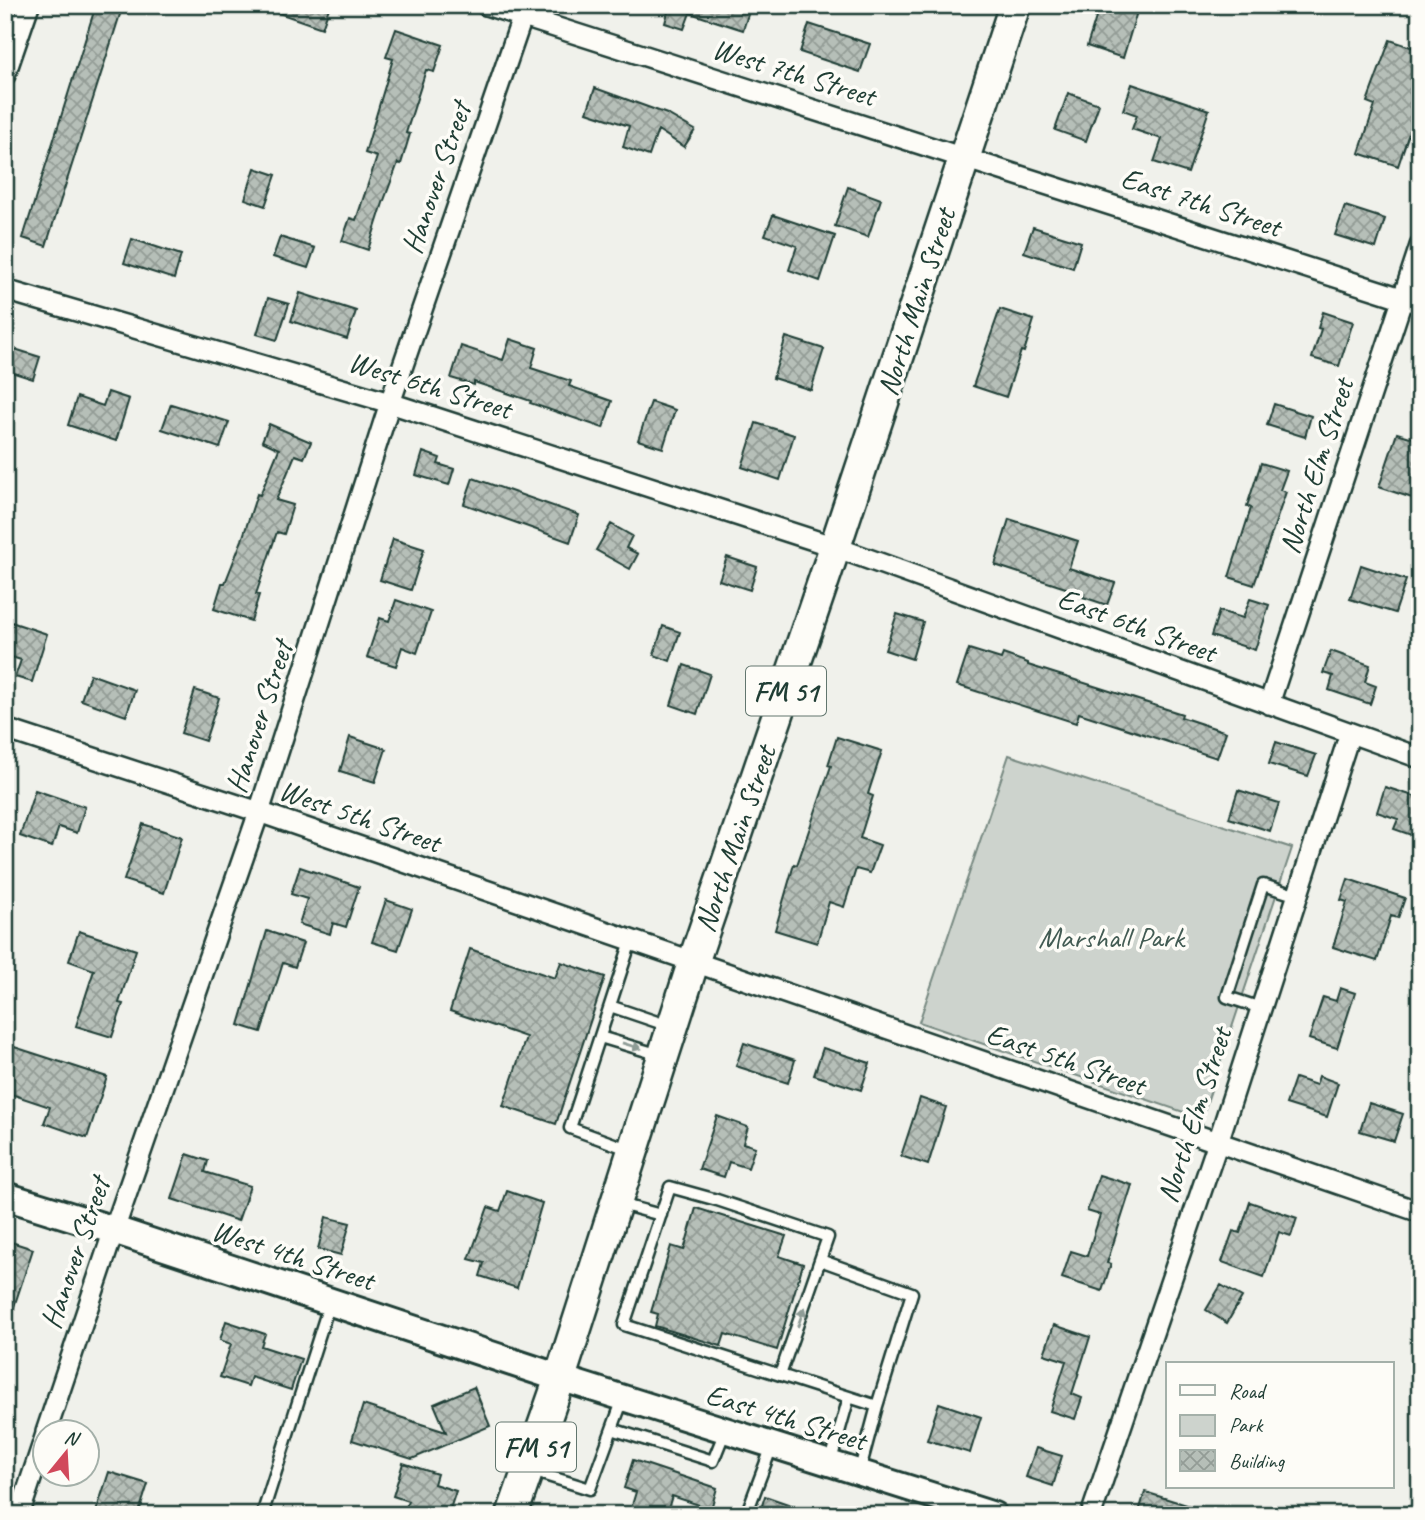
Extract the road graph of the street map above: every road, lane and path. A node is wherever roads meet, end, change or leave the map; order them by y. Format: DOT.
graph roads {
  1 [pos="29,5"];
  2 [pos="486,5"];
  3 [pos="1015,5"];
  4 [pos="522,18"];
  5 [pos="5,75"];
  6 [pos="964,157"];
  7 [pos="1420,246"];
  8 [pos="5,290"];
  9 [pos="1411,301"];
  10 [pos="390,403"];
  11 [pos="835,547"];
  12 [pos="1269,704"];
  13 [pos="5,729"];
  14 [pos="1350,733"];
  15 [pos="1420,758"];
  16 [pos="259,812"];
  17 [pos="1298,896"];
  18 [pos="631,941"];
  19 [pos="693,963"];
  20 [pos="610,1006"];
  21 [pos="1261,1008"];
  22 [pos="673,1027"];
  23 [pos="600,1037"];
  24 [pos="663,1056"];
  25 [pos="1218,1142"];
  26 [pos="633,1151"];
  27 [pos="5,1196"];
  28 [pos="616,1203"];
  29 [pos="1420,1212"];
  30 [pos="661,1215"];
  31 [pos="114,1230"];
  32 [pos="820,1259"];
  33 [pos="330,1302"];
  34 [pos="780,1375"];
  35 [pos="560,1378"];
  36 [pos="849,1397"];
  37 [pos="623,1398"];
  38 [pos="877,1406"];
  39 [pos="51,1418"];
  40 [pos="612,1429"];
  41 [pos="726,1431"];
  42 [pos="772,1446"];
  43 [pos="830,1464"];
  44 [pos="528,1470"];
  45 [pos="859,1473"];
  46 [pos="32,1476"];
  47 [pos="264,1514"];
  48 [pos="19,1515"];
  49 [pos="512,1515"];
  50 [pos="746,1515"];
  51 [pos="994,1515"];
  52 [pos="1091,1515"];
  1 -- 5 [label="street"];
  2 -- 4 [label="street, West 7th Street"];
  3 -- 6 [label="main road, North Main Street / FM 51"];
  4 -- 6 [label="street, West 7th Street"];
  4 -- 10 [label="street, Hanover Street"];
  6 -- 9 [label="street, East 7th Street"];
  6 -- 11 [label="main road, North Main Street / FM 51"];
  7 -- 9 [label="street, North Elm Street"];
  8 -- 10 [label="street, West 6th Street"];
  9 -- 12 [label="street, North Elm Street"];
  10 -- 11 [label="street, West 6th Street"];
  10 -- 16 [label="street, Hanover Street"];
  11 -- 12 [label="street, East 6th Street"];
  11 -- 19 [label="main road, North Main Street / FM 51"];
  12 -- 14 [label="street, East 6th Street"];
  13 -- 16 [label="street, West 5th Street"];
  14 -- 15 [label="street, East 6th Street"];
  14 -- 17 [label="street, North Elm Street"];
  16 -- 18 [label="street, West 5th Street"];
  16 -- 31 [label="street, Hanover Street"];
  17 -- 21 [label="street, North Elm Street"];
  17 -- 21 [label="lane"];
  18 -- 19 [label="street, West 5th Street"];
  18 -- 20 [label="lane"];
  19 -- 22 [label="main road, North Main Street / FM 51"];
  19 -- 25 [label="street, East 5th Street"];
  20 -- 22 [label="lane"];
  20 -- 23 [label="lane"];
  21 -- 25 [label="street, North Elm Street"];
  22 -- 24 [label="main road, North Main Street / FM 51"];
  23 -- 24 [label="lane, one-way"];
  23 -- 26 [label="lane"];
  24 -- 26 [label="main road, North Main Street / FM 51"];
  25 -- 29 [label="street, East 5th Street"];
  25 -- 52 [label="street, North Elm Street"];
  26 -- 28 [label="main road, North Main Street / FM 51"];
  27 -- 31 [label="main road, West 4th Street"];
  28 -- 30 [label="lane"];
  28 -- 35 [label="main road, North Main Street / FM 51"];
  30 -- 32 [label="lane"];
  30 -- 34 [label="lane"];
  31 -- 33 [label="main road, West 4th Street"];
  31 -- 39 [label="street, Hanover Street"];
  34 -- 32 [label="lane, one-way"];
  32 -- 38 [label="lane"];
  33 -- 35 [label="main road, West 4th Street"];
  33 -- 47 [label="lane"];
  34 -- 36 [label="lane"];
  35 -- 37 [label="street, East 4th Street"];
  35 -- 44 [label="main road, North Main Street / FM 51"];
  36 -- 38 [label="lane"];
  36 -- 43 [label="lane"];
  37 -- 40 [label="lane"];
  37 -- 41 [label="street, East 4th Street"];
  38 -- 45 [label="lane"];
  40 -- 41 [label="lane"];
  40 -- 44 [label="lane"];
  41 -- 42 [label="street, East 4th Street"];
  42 -- 43 [label="street, East 4th Street"];
  42 -- 50 [label="lane"];
  43 -- 45 [label="street, East 4th Street"];
  44 -- 49 [label="main road, North Main Street / FM 51"];
  45 -- 51 [label="street, East 4th Street"];
  46 -- 48 [label="street, Hanover Street"];
}
